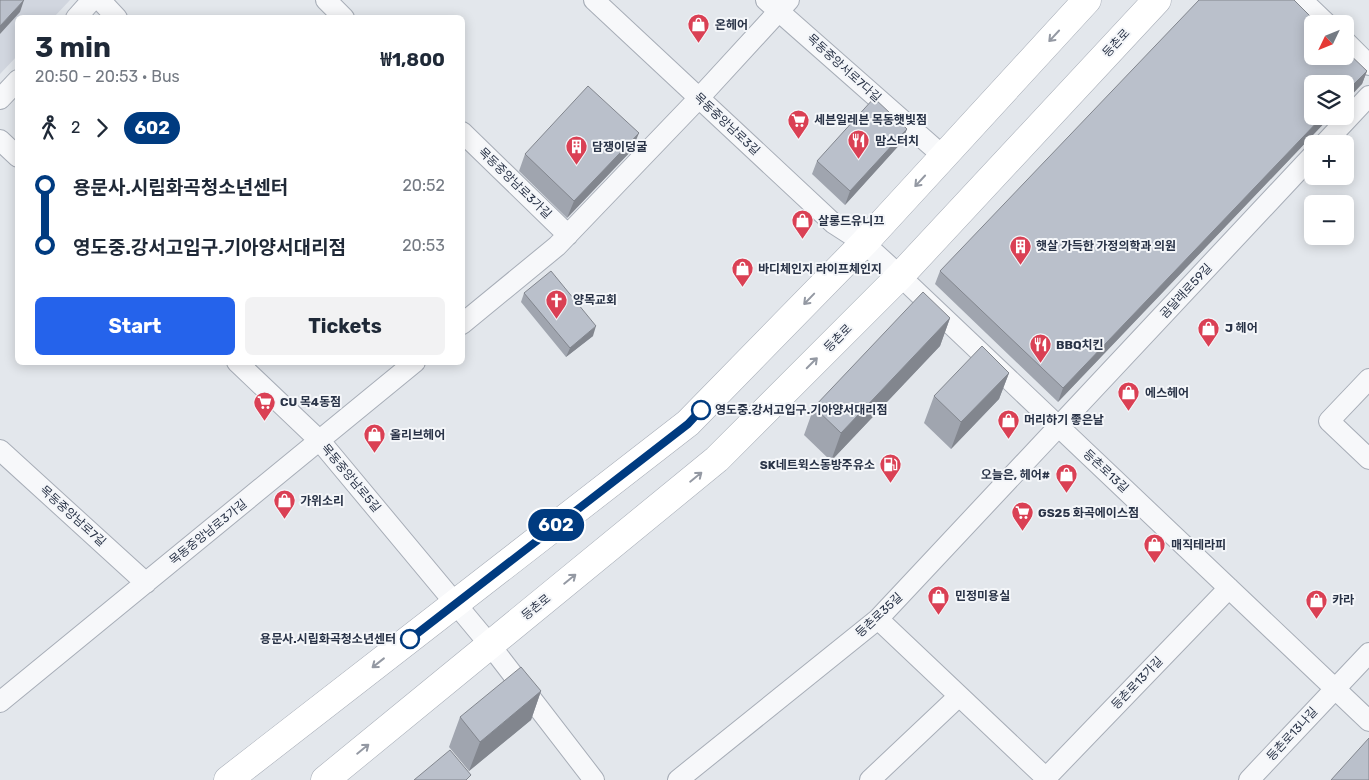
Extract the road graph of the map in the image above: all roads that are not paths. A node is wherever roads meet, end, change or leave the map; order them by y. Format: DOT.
graph roads {
  1 [pos="92,0"];
  2 [pos="100,0"];
  3 [pos="326,0"];
  4 [pos="594,0"];
  5 [pos="1087,0"];
  6 [pos="1157,0"];
  7 [pos="1302,0"];
  8 [pos="778,4"];
  9 [pos="79,15"];
  10 [pos="114,15"];
  11 [pos="341,15"];
  12 [pos="1318,15"];
  13 [pos="1354,51"];
  14 [pos="1369,65"];
  15 [pos="15,83"];
  16 [pos="1369,96"];
  17 [pos="700,98"];
  18 [pos="0,99"];
  19 [pos="465,135"];
  20 [pos="1332,135"];
  21 [pos="0,140"];
  22 [pos="15,154"];
  23 [pos="943,156"];
  24 [pos="1304,165"];
  25 [pos="568,235"];
  26 [pos="864,243"];
  27 [pos="900,276"];
  28 [pos="465,322"];
  29 [pos="240,365"];
  30 [pos="411,365"];
  31 [pos="1369,379"];
  32 [pos="1059,427"];
  33 [pos="320,441"];
  34 [pos="0,450"];
  35 [pos="1369,458"];
  36 [pos="146,582"];
  37 [pos="1229,588"];
  38 [pos="456,603"];
  39 [pos="878,619"];
  40 [pos="490,645"];
  41 [pos="1369,653"];
  42 [pos="1335,689"];
  43 [pos="959,696"];
  44 [pos="0,702"];
  45 [pos="1369,721"];
  46 [pos="1045,779"];
  47 [pos="228,780"];
  48 [pos="325,780"];
  49 [pos="594,780"];
  50 [pos="678,780"];
  51 [pos="870,780"];
  52 [pos="1249,780"];
  1 -- 9 [label="street"];
  2 -- 10 [label="street"];
  3 -- 11 [label="street"];
  4 -- 17 [label="street, 목동중앙남로3길"];
  5 -- 23 [label="main road, one-way"];
  6 -- 27 [label="main road, 등촌로"];
  7 -- 12 [label="street"];
  8 -- 17 [label="street"];
  8 -- 23 [label="street, 목동중앙서로7다길"];
  13 -- 14 [label="street"];
  15 -- 18 [label="street"];
  16 -- 20 [label="street"];
  17 -- 25 [label="street"];
  17 -- 26 [label="street, 목동중앙남로3길"];
  19 -- 25 [label="street, 목동중앙남로3가길"];
  21 -- 22 [label="street"];
  23 -- 26 [label="main road, one-way"];
  24 -- 32 [label="street, 곰달래로59길"];
  25 -- 28 [label="street"];
  26 -- 27 [label="street, 등촌로13길"];
  26 -- 38 [label="main road, one-way"];
  27 -- 32 [label="street, 등촌로13길"];
  40 -- 27 [label="main road, 등촌로, one-way"];
  29 -- 33 [label="street, 목동중앙남로5길"];
  30 -- 33 [label="street, 목동중앙남로3가길"];
  31 -- 35 [label="street"];
  32 -- 37 [label="street, 등촌로13길"];
  32 -- 39 [label="street, 등촌로35길"];
  33 -- 36 [label="street, 목동중앙남로3가길"];
  33 -- 38 [label="street, 목동중앙남로5길"];
  34 -- 36 [label="street, 목동중앙남로7길"];
  36 -- 44 [label="street, 목동중앙남로3가길"];
  37 -- 42 [label="street, 등촌로13길"];
  37 -- 46 [label="street, 등촌로13가길"];
  38 -- 40 [label="street"];
  38 -- 47 [label="main road, one-way"];
  39 -- 43 [label="street, 등촌로13가길"];
  39 -- 50 [label="street, 등촌로35길"];
  48 -- 40 [label="main road, 등촌로, one-way"];
  40 -- 49 [label="street"];
  41 -- 42 [label="street, 등촌로13나길"];
  42 -- 45 [label="street, 등촌로13길"];
  42 -- 52 [label="street, 등촌로13나길"];
  43 -- 46 [label="street, 등촌로13가길"];
  43 -- 51 [label="street"];
}
